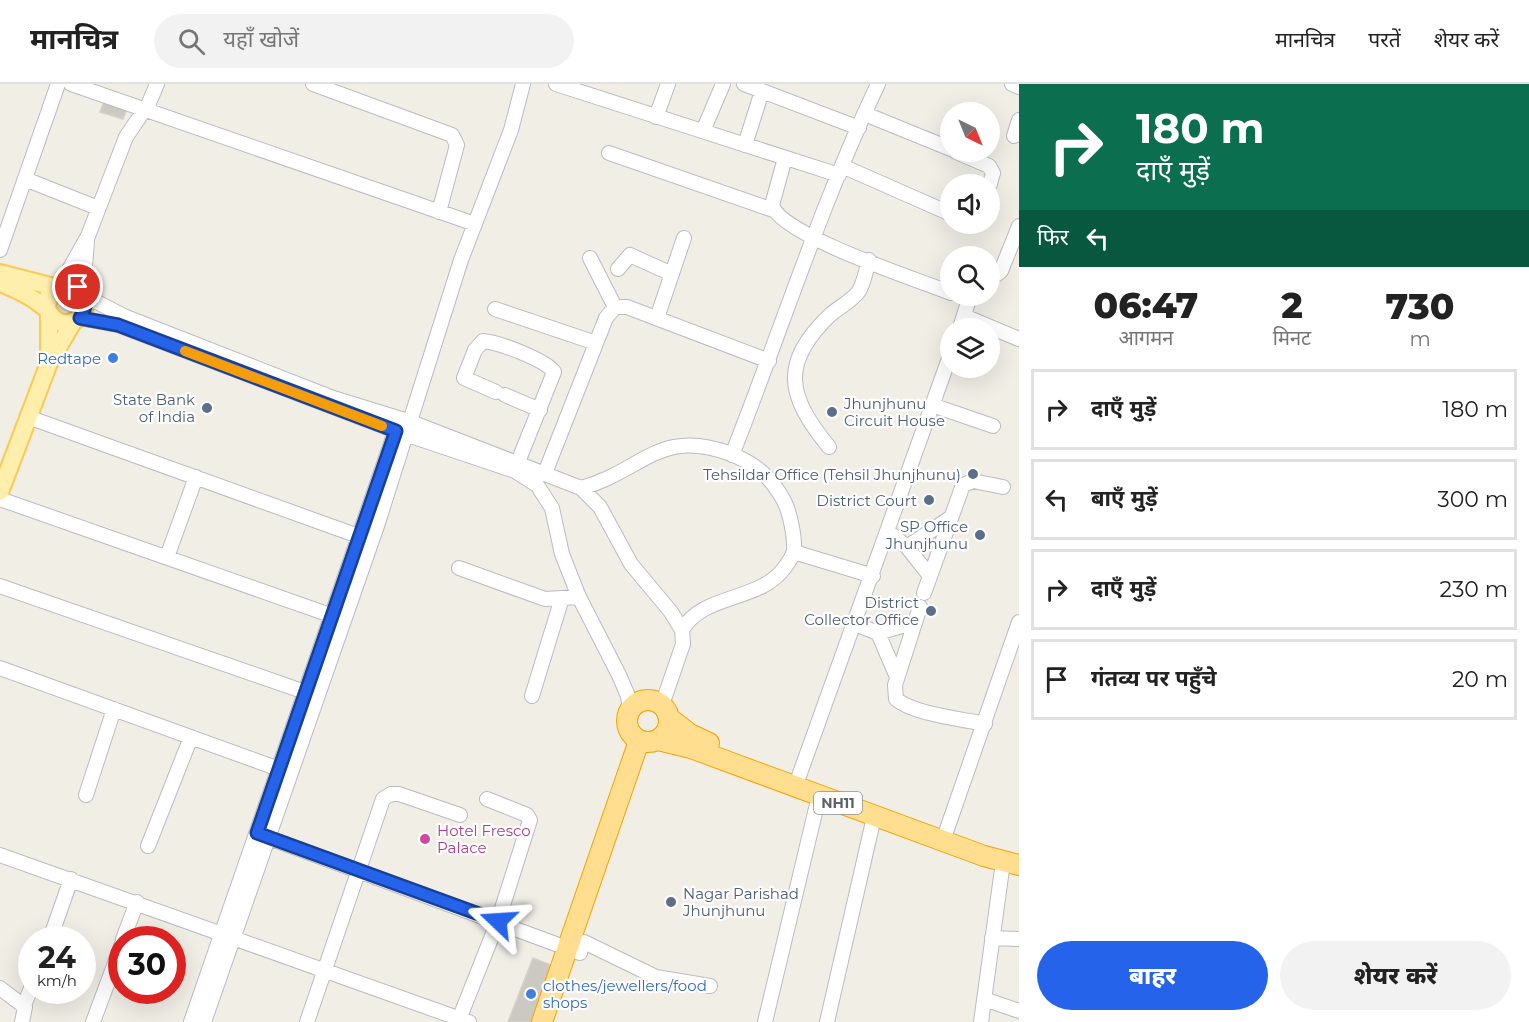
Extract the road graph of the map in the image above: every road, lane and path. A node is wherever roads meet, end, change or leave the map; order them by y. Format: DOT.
graph roads {
  1 [pos="58,84"];
  2 [pos="71,84"];
  3 [pos="158,84"];
  4 [pos="313,84"];
  5 [pos="523,84"];
  6 [pos="556,84"];
  7 [pos="668,84"];
  8 [pos="723,84"];
  9 [pos="744,84"];
  10 [pos="878,84"];
  11 [pos="1012,84"];
  12 [pos="1019,87"];
  13 [pos="762,91"];
  14 [pos="144,111"];
  15 [pos="865,114"];
  16 [pos="656,117"];
  17 [pos="1019,120"];
  18 [pos="859,128"];
  19 [pos="703,131"];
  20 [pos="1014,135"];
  21 [pos="745,145"];
  22 [pos="940,145"];
  23 [pos="609,153"];
  24 [pos="785,158"];
  25 [pos="980,162"];
  26 [pos="841,171"];
  27 [pos="993,174"];
  28 [pos="25,179"];
  29 [pos="98,208"];
  30 [pos="773,210"];
  31 [pos="940,210"];
  32 [pos="439,212"];
  33 [pos="475,224"];
  34 [pos="1019,226"];
  35 [pos="88,236"];
  36 [pos="684,238"];
  37 [pos="812,239"];
  38 [pos="0,250"];
  39 [pos="1013,254"];
  40 [pos="590,258"];
  41 [pos="869,260"];
  42 [pos="618,269"];
  43 [pos="1000,272"];
  44 [pos="0,273"];
  45 [pos="672,274"];
  46 [pos="0,283"];
  47 [pos="58,286"];
  48 [pos="940,289"];
  49 [pos="84,294"];
  50 [pos="615,307"];
  51 [pos="495,309"];
  52 [pos="48,311"];
  53 [pos="657,318"];
  54 [pos="76,320"];
  55 [pos="1000,333"];
  56 [pos="1019,339"];
  57 [pos="596,343"];
  58 [pos="769,361"];
  59 [pos="49,363"];
  60 [pos="942,378"];
  61 [pos="933,405"];
  62 [pos="540,410"];
  63 [pos="28,417"];
  64 [pos="993,426"];
  65 [pos="403,427"];
  66 [pos="829,447"];
  67 [pos="732,455"];
  68 [pos="518,462"];
  69 [pos="545,473"];
  70 [pos="196,477"];
  71 [pos="1003,487"];
  72 [pos="581,488"];
  73 [pos="0,492"];
  74 [pos="0,500"];
  75 [pos="950,518"];
  76 [pos="888,531"];
  77 [pos="361,537"];
  78 [pos="908,547"];
  79 [pos="794,552"];
  80 [pos="167,557"];
  81 [pos="459,568"];
  82 [pos="873,576"];
  83 [pos="930,576"];
  84 [pos="0,586"];
  85 [pos="924,593"];
  86 [pos="579,597"];
  87 [pos="562,598"];
  88 [pos="920,607"];
  89 [pos="333,616"];
  90 [pos="915,622"];
  91 [pos="1019,622"];
  92 [pos="855,624"];
  93 [pos="682,630"];
  94 [pos="878,633"];
  95 [pos="0,668"];
  96 [pos="897,677"];
  97 [pos="305,692"];
  98 [pos="532,696"];
  99 [pos="114,709"];
  100 [pos="630,710"];
  101 [pos="665,712"];
  102 [pos="985,724"];
  103 [pos="191,737"];
  104 [pos="649,741"];
  105 [pos="279,769"];
  106 [pos="799,776"];
  107 [pos="86,795"];
  108 [pos="819,796"];
  109 [pos="487,799"];
  110 [pos="460,815"];
  111 [pos="874,817"];
  112 [pos="946,832"];
  113 [pos="263,835"];
  114 [pos="148,846"];
  115 [pos="0,855"];
  116 [pos="1014,860"];
  117 [pos="360,872"];
  118 [pos="71,879"];
  119 [pos="137,902"];
  120 [pos="498,921"];
  121 [pos="55,926"];
  122 [pos="128,926"];
  123 [pos="221,934"];
  124 [pos="235,938"];
  125 [pos="992,938"];
  126 [pos="1019,939"];
  127 [pos="577,948"];
  128 [pos="325,971"];
  129 [pos="108,982"];
  130 [pos="710,986"];
  131 [pos="0,988"];
  132 [pos="984,999"];
  133 [pos="24,1005"];
  134 [pos="1019,1011"];
  135 [pos="462,1021"];
  136 [pos="22,1022"];
  137 [pos="93,1022"];
  138 [pos="191,1022"];
  139 [pos="204,1022"];
  140 [pos="307,1022"];
  141 [pos="542,1022"];
  142 [pos="554,1022"];
  143 [pos="765,1022"];
  144 [pos="827,1022"];
  145 [pos="981,1022"];
  1 -- 28 [label="street"];
  2 -- 14 [label="street"];
  3 -- 14 [label="street"];
  4 -- 32 [label="street"];
  5 -- 33 [label="street"];
  6 -- 16 [label="street"];
  7 -- 16 [label="street"];
  8 -- 19 [label="street"];
  9 -- 13 [label="street"];
  10 -- 15 [label="street"];
  11 -- 12 [label="street"];
  13 -- 18 [label="street"];
  13 -- 21 [label="street"];
  14 -- 29 [label="street"];
  14 -- 32 [label="street"];
  15 -- 18 [label="street"];
  15 -- 22 [label="street"];
  16 -- 19 [label="street"];
  17 -- 20 [label="street"];
  18 -- 26 [label="street"];
  19 -- 21 [label="street"];
  21 -- 24 [label="street"];
  23 -- 30 [label="street"];
  24 -- 26 [label="street"];
  24 -- 30 [label="street"];
  25 -- 27 [label="street"];
  26 -- 31 [label="street"];
  26 -- 37 [label="street"];
  28 -- 29 [label="street"];
  28 -- 38 [label="street"];
  29 -- 35 [label="street"];
  30 -- 37 [label="street"];
  32 -- 33 [label="street"];
  33 -- 65 [label="street"];
  34 -- 39 [label="street"];
  35 -- 47 [label="street"];
  35 -- 49 [label="street"];
  36 -- 45 [label="street"];
  37 -- 41 [label="street"];
  37 -- 58 [label="street"];
  39 -- 43 [label="street"];
  40 -- 50 [label="street"];
  41 -- 48 [label="street"];
  41 -- 66 [label="street"];
  42 -- 45 [label="street"];
  44 -- 47 [label="main road"];
  45 -- 53 [label="street"];
  46 -- 52 [label="main road"];
  47 -- 49 [label="main road"];
  47 -- 52 [label="main road"];
  49 -- 54 [label="main road"];
  49 -- 65 [label="street"];
  50 -- 53 [label="street"];
  50 -- 57 [label="street"];
  51 -- 57 [label="street"];
  52 -- 54 [label="main road"];
  52 -- 59 [label="main road"];
  53 -- 58 [label="street"];
  54 -- 59 [label="main road"];
  54 -- 65 [label="street"];
  55 -- 56 [label="street"];
  57 -- 69 [label="street"];
  58 -- 67 [label="street"];
  59 -- 63 [label="main road"];
  60 -- 61 [label="street"];
  61 -- 64 [label="street"];
  61 -- 76 [label="street"];
  62 -- 62 [label="street"];
  62 -- 68 [label="street"];
  63 -- 70 [label="street"];
  63 -- 73 [label="main road"];
  65 -- 68 [label="street"];
  65 -- 77 [label="street"];
  65 -- 86 [label="street"];
  65 -- 113 [label="street"];
  67 -- 72 [label="street"];
  67 -- 79 [label="street"];
  68 -- 69 [label="street"];
  69 -- 72 [label="street"];
  70 -- 77 [label="street"];
  70 -- 80 [label="street"];
  71 -- 75 [label="street"];
  72 -- 93 [label="street"];
  74 -- 80 [label="street"];
  75 -- 78 [label="street"];
  75 -- 83 [label="street"];
  76 -- 78 [label="street"];
  76 -- 82 [label="street"];
  77 -- 89 [label="street"];
  78 -- 83 [label="street"];
  79 -- 82 [label="street"];
  79 -- 93 [label="street"];
  80 -- 89 [label="street"];
  81 -- 87 [label="street"];
  82 -- 92 [label="street"];
  83 -- 85 [label="street"];
  84 -- 97 [label="street"];
  86 -- 87 [label="street"];
  86 -- 100 [label="street"];
  87 -- 98 [label="street"];
  88 -- 90 [label="street"];
  89 -- 97 [label="street"];
  90 -- 94 [label="street"];
  90 -- 96 [label="street"];
  91 -- 102 [label="street"];
  92 -- 94 [label="street"];
  92 -- 106 [label="street"];
  93 -- 101 [label="street"];
  94 -- 96 [label="street"];
  95 -- 99 [label="street"];
  96 -- 102 [label="street"];
  97 -- 105 [label="street"];
  99 -- 103 [label="street"];
  99 -- 107 [label="street"];
  100 -- 101 [label="highway"];
  100 -- 104 [label="highway"];
  101 -- 104 [label="highway"];
  101 -- 106 [label="highway, NH11"];
  102 -- 112 [label="street"];
  103 -- 105 [label="street"];
  103 -- 114 [label="street"];
  104 -- 108 [label="highway, NH11"];
  104 -- 127 [label="highway"];
  105 -- 113 [label="street"];
  106 -- 112 [label="highway, NH11"];
  108 -- 111 [label="highway, NH11"];
  108 -- 143 [label="street"];
  109 -- 120 [label="street"];
  110 -- 117 [label="street"];
  111 -- 116 [label="highway, NH11"];
  111 -- 144 [label="street"];
  112 -- 116 [label="highway, NH11"];
  113 -- 117 [label="street"];
  113 -- 123 [label="street"];
  113 -- 124 [label="street"];
  115 -- 118 [label="street"];
  116 -- 125 [label="street"];
  117 -- 120 [label="street"];
  117 -- 128 [label="street"];
  118 -- 119 [label="street"];
  118 -- 121 [label="street"];
  119 -- 122 [label="street"];
  119 -- 123 [label="street"];
  120 -- 127 [label="street"];
  120 -- 135 [label="street"];
  123 -- 124 [label="street"];
  123 -- 138 [label="street"];
  124 -- 128 [label="street"];
  124 -- 139 [label="street"];
  125 -- 126 [label="street"];
  125 -- 132 [label="street"];
  127 -- 130 [label="street"];
  127 -- 141 [label="highway"];
  127 -- 142 [label="highway"];
  128 -- 135 [label="street"];
  128 -- 140 [label="street"];
  129 -- 137 [label="street"];
  131 -- 133 [label="street"];
  132 -- 134 [label="street"];
  132 -- 145 [label="street"];
  133 -- 136 [label="street"];
}
